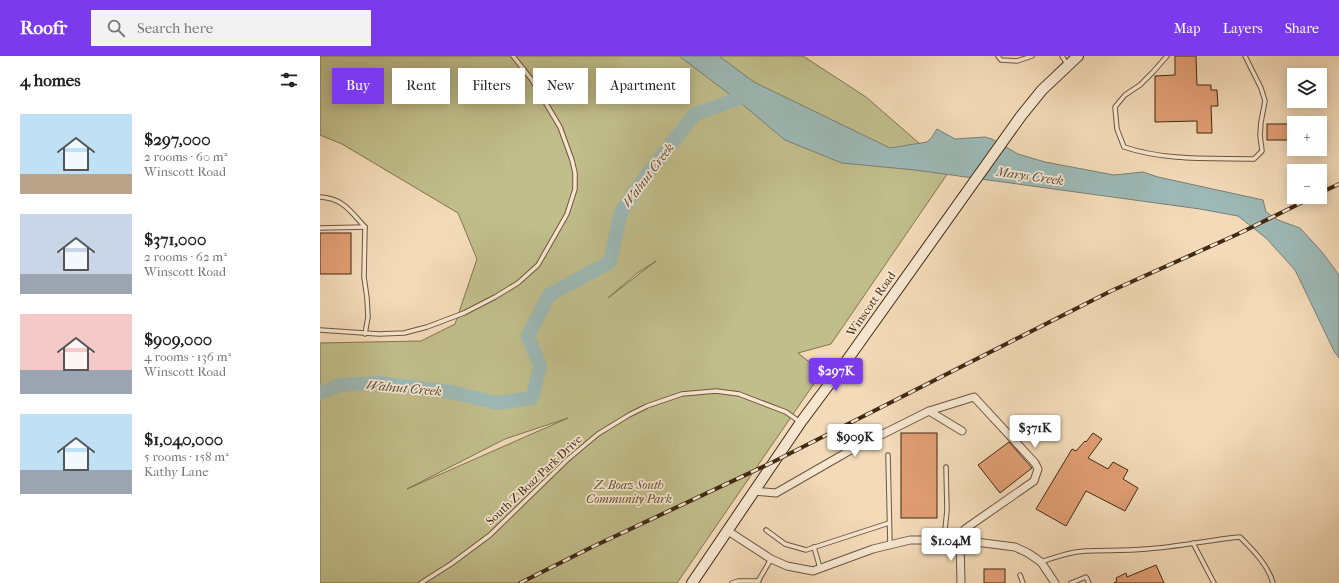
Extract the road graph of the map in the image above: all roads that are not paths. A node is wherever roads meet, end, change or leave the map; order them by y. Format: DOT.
graph roads {
  1 [pos="513,56"];
  2 [pos="998,56"];
  3 [pos="1032,56"];
  4 [pos="1062,56"];
  5 [pos="1078,56"];
  6 [pos="1166,56"];
  7 [pos="1245,56"];
  8 [pos="1067,65"];
  9 [pos="320,197"];
  10 [pos="365,227"];
  11 [pos="320,228"];
  12 [pos="320,330"];
  13 [pos="365,334"];
  14 [pos="929,411"];
  15 [pos="801,422"];
  16 [pos="962,431"];
  17 [pos="888,456"];
  18 [pos="946,467"];
  19 [pos="754,490"];
  20 [pos="889,523"];
  21 [pos="766,530"];
  22 [pos="728,531"];
  23 [pos="944,540"];
  24 [pos="960,540"];
  25 [pos="1193,543"];
  26 [pos="890,545"];
  27 [pos="814,548"];
  28 [pos="771,559"];
  29 [pos="1040,562"];
  30 [pos="820,568"];
  31 [pos="1020,575"];
  32 [pos="758,582"];
  33 [pos="421,583"];
  34 [pos="692,583"];
  35 [pos="732,583"];
  36 [pos="961,583"];
  37 [pos="1023,583"];
  38 [pos="1055,583"];
  39 [pos="1071,583"];
  40 [pos="1089,583"];
  41 [pos="1214,583"];
  42 [pos="1273,583"];
  1 -- 13 [label="lane"];
  2 -- 3 [label="lane"];
  4 -- 8 [label="lane"];
  5 -- 8 [label="main road, Winscott Road"];
  6 -- 7 [label="lane"];
  8 -- 15 [label="main road, Winscott Road"];
  9 -- 10 [label="lane"];
  10 -- 11 [label="lane"];
  10 -- 13 [label="lane"];
  12 -- 13 [label="lane"];
  14 -- 16 [label="street"];
  14 -- 19 [label="street"];
  14 -- 24 [label="street"];
  15 -- 19 [label="main road, Winscott Road"];
  15 -- 33 [label="lane, South Z Boaz Park Drive"];
  17 -- 20 [label="lane"];
  18 -- 23 [label="lane"];
  19 -- 22 [label="main road, Winscott Road"];
  20 -- 26 [label="lane"];
  20 -- 27 [label="lane"];
  21 -- 27 [label="lane"];
  22 -- 28 [label="street"];
  22 -- 34 [label="main road, Winscott Road"];
  23 -- 24 [label="street"];
  23 -- 26 [label="street"];
  24 -- 29 [label="street"];
  24 -- 36 [label="street"];
  25 -- 29 [label="lane"];
  25 -- 41 [label="lane"];
  25 -- 42 [label="lane"];
  26 -- 30 [label="street"];
  27 -- 30 [label="lane"];
  28 -- 30 [label="street"];
  28 -- 32 [label="lane"];
  29 -- 38 [label="street"];
  31 -- 37 [label="lane"];
  32 -- 35 [label="lane"];
  39 -- 40 [label="lane"];
}
